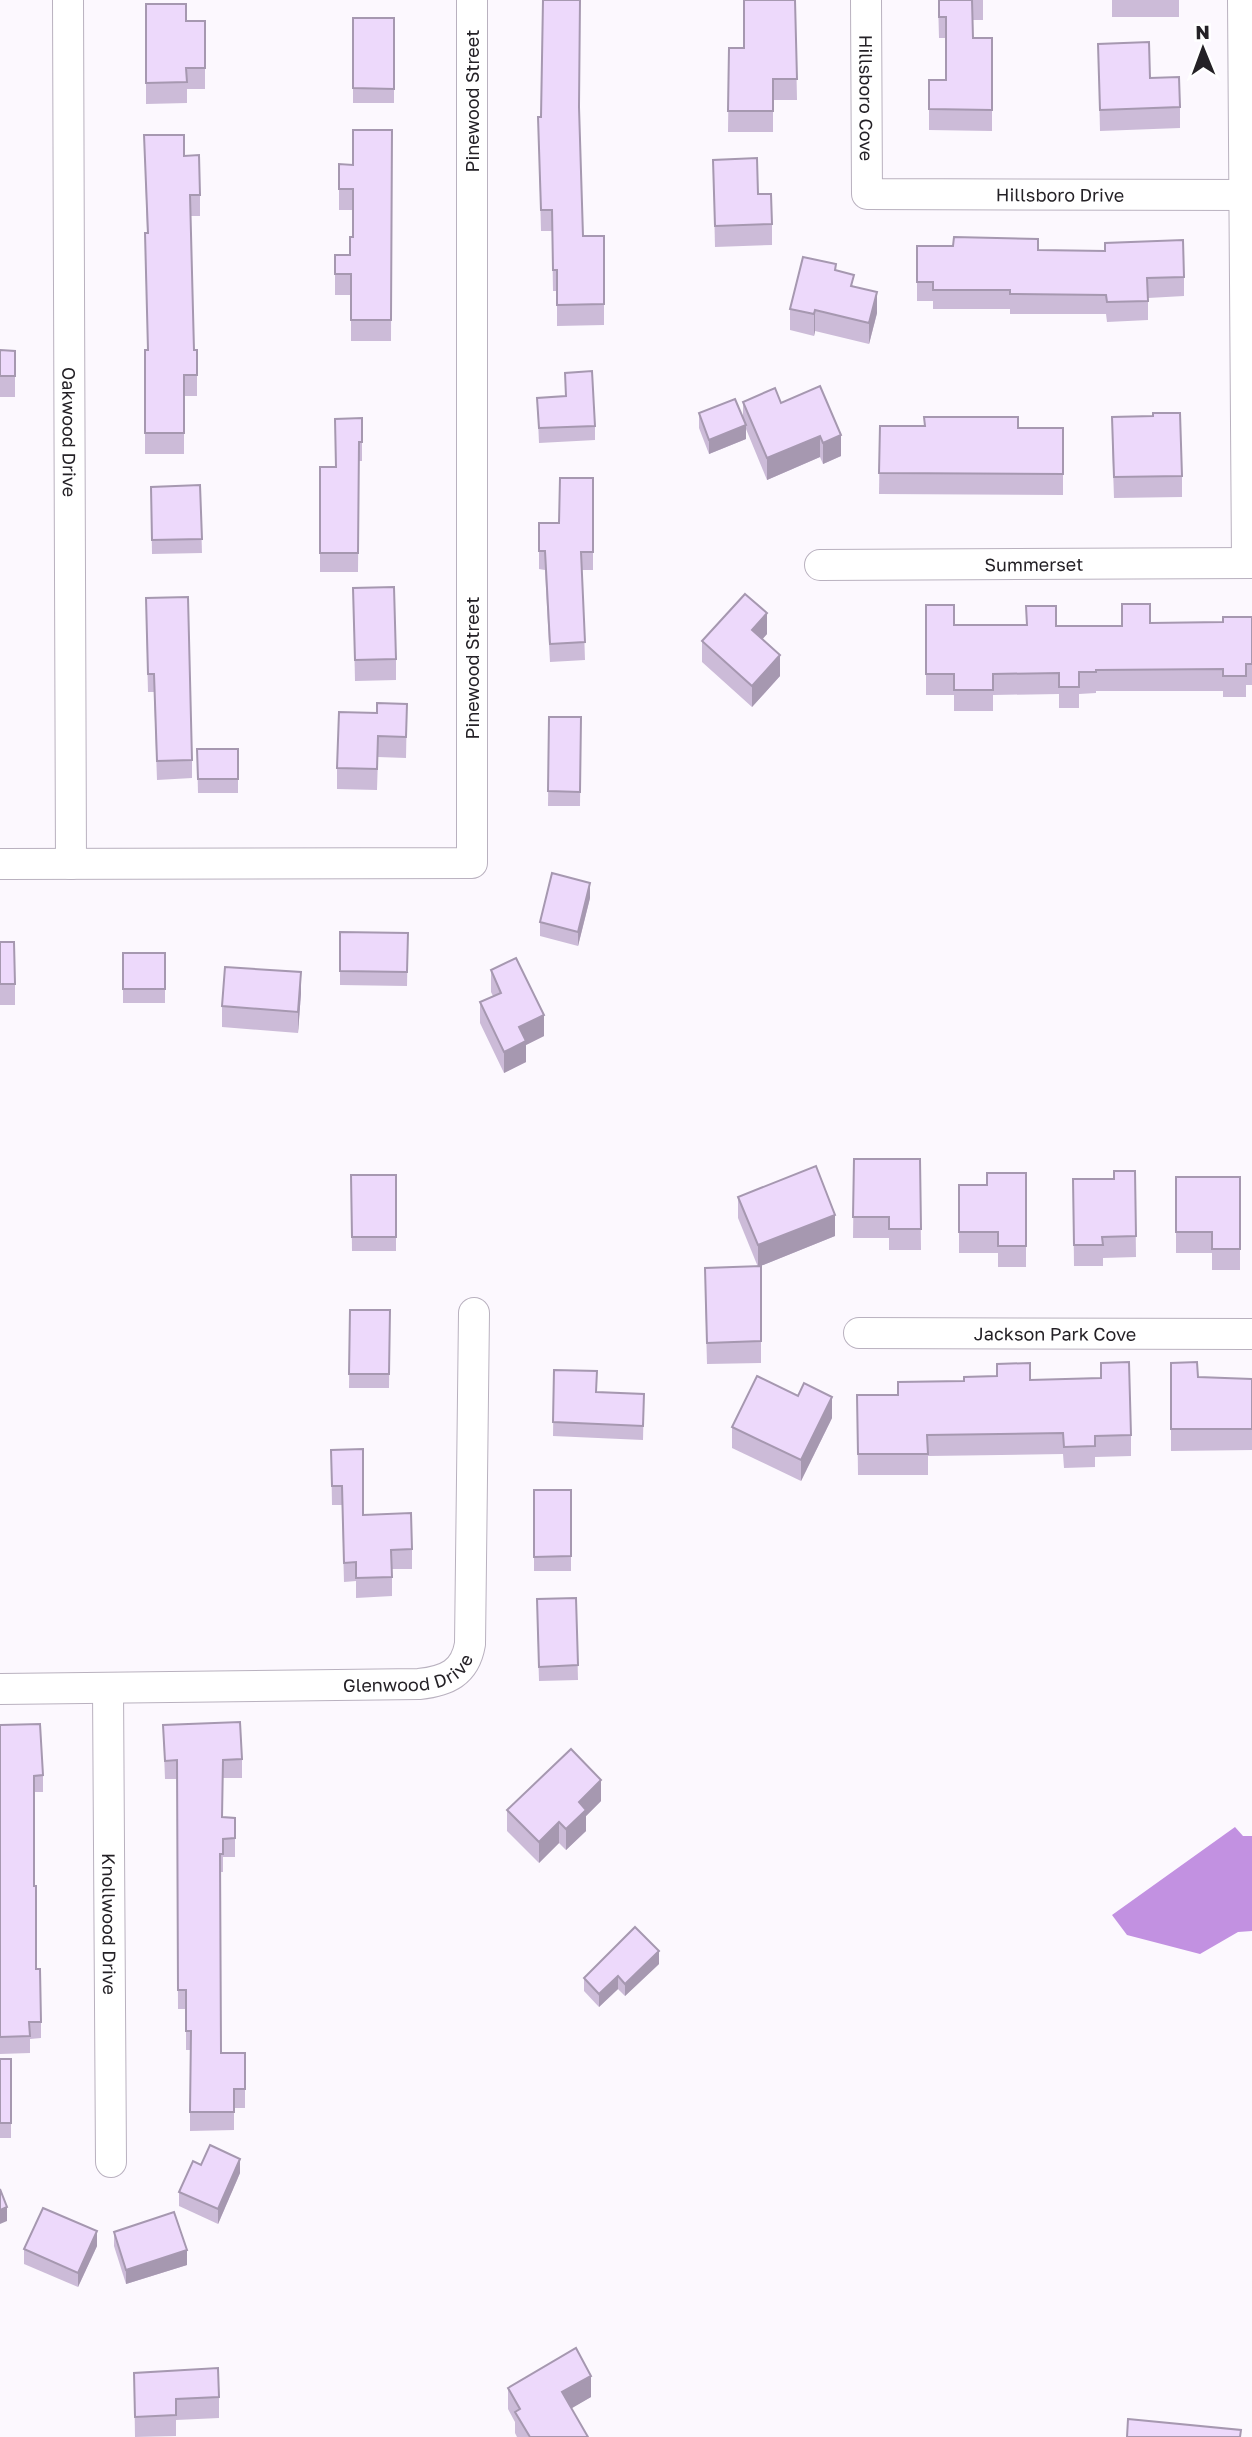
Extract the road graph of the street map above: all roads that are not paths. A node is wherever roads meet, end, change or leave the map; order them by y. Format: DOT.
graph roads {
  1 [pos="68,0"];
  2 [pos="472,0"];
  3 [pos="866,0"];
  4 [pos="1243,0"];
  5 [pos="867,194"];
  6 [pos="1249,195"];
  7 [pos="1250,563"];
  8 [pos="820,565"];
  9 [pos="0,864"];
  10 [pos="71,864"];
  11 [pos="474,1313"];
  12 [pos="859,1333"];
  13 [pos="1252,1334"];
  14 [pos="108,1688"];
  15 [pos="0,1689"];
  16 [pos="111,2162"];
  1 -- 10 [label="street, Oakwood Drive"];
  2 -- 10 [label="street, Pinewood Street"];
  3 -- 5 [label="street, Hillsboro Cove"];
  4 -- 6 [label="street, Summerset"];
  5 -- 6 [label="street, Hillsboro Drive"];
  6 -- 7 [label="street, Summerset"];
  7 -- 8 [label="street, Summerset"];
  9 -- 10 [label="street, Pinewood Street"];
  11 -- 14 [label="street, Glenwood Drive"];
  12 -- 13 [label="street, Jackson Park Cove"];
  14 -- 15 [label="street, Glenwood Drive"];
  14 -- 16 [label="street, Knollwood Drive"];
}
